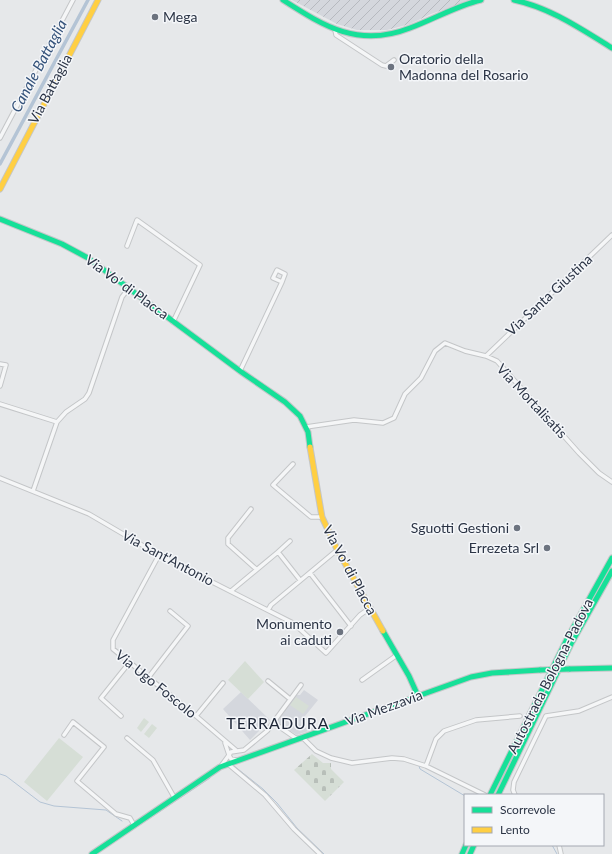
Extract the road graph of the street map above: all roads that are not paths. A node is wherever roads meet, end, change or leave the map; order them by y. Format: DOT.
graph roads {
  1 [pos="74,0"];
  2 [pos="98,0"];
  3 [pos="283,0"];
  4 [pos="481,0"];
  5 [pos="514,0"];
  6 [pos="335,30"];
  7 [pos="612,48"];
  8 [pos="394,60"];
  9 [pos="0,138"];
  10 [pos="0,189"];
  11 [pos="1,221"];
  12 [pos="612,235"];
  13 [pos="127,246"];
  14 [pos="282,282"];
  15 [pos="129,288"];
  16 [pos="173,322"];
  17 [pos="486,356"];
  18 [pos="0,364"];
  19 [pos="240,371"];
  20 [pos="0,386"];
  21 [pos="0,404"];
  22 [pos="57,422"];
  23 [pos="307,430"];
  24 [pos="293,464"];
  25 [pos="0,478"];
  26 [pos="612,482"];
  27 [pos="33,490"];
  28 [pos="251,509"];
  29 [pos="322,517"];
  30 [pos="290,541"];
  31 [pos="337,550"];
  32 [pos="278,552"];
  33 [pos="159,555"];
  34 [pos="612,558"];
  35 [pos="256,569"];
  36 [pos="612,571"];
  37 [pos="310,573"];
  38 [pos="300,580"];
  39 [pos="231,591"];
  40 [pos="370,608"];
  41 [pos="268,610"];
  42 [pos="170,612"];
  43 [pos="351,626"];
  44 [pos="397,655"];
  45 [pos="129,663"];
  46 [pos="612,668"];
  47 [pos="148,678"];
  48 [pos="362,680"];
  49 [pos="268,681"];
  50 [pos="223,683"];
  51 [pos="301,685"];
  52 [pos="418,696"];
  53 [pos="612,697"];
  54 [pos="290,699"];
  55 [pos="121,716"];
  56 [pos="196,716"];
  57 [pos="520,716"];
  58 [pos="274,723"];
  59 [pos="64,735"];
  60 [pos="127,738"];
  61 [pos="300,738"];
  62 [pos="225,742"];
  63 [pos="237,751"];
  64 [pos="229,755"];
  65 [pos="238,760"];
  66 [pos="228,764"];
  67 [pos="426,766"];
  68 [pos="220,767"];
  69 [pos="483,794"];
  70 [pos="490,794"];
  71 [pos="498,794"];
  72 [pos="515,794"];
  73 [pos="174,797"];
  74 [pos="134,825"];
  75 [pos="92,854"];
  76 [pos="320,854"];
  1 -- 9 [label="street"];
  2 -- 10 [label="main road, Via Battaglia"];
  3 -- 6 [label="main road"];
  4 -- 6 [label="main road"];
  5 -- 7 [label="main road"];
  6 -- 8 [label="street"];
  11 -- 15 [label="main road, Via Vo' di Placca"];
  12 -- 17 [label="street, Via Santa Giustina"];
  13 -- 16 [label="street"];
  14 -- 19 [label="street"];
  15 -- 16 [label="main road, Via Vo' di Placca"];
  15 -- 22 [label="street"];
  16 -- 19 [label="main road, Via Vo' di Placca"];
  17 -- 23 [label="street, Via Mortalisatis"];
  17 -- 26 [label="street, Via Mortalisatis"];
  18 -- 20 [label="street"];
  19 -- 23 [label="main road, Via Vo' di Placca"];
  21 -- 22 [label="street"];
  22 -- 27 [label="street"];
  23 -- 29 [label="main road, Via Vo' di Placca"];
  24 -- 29 [label="street"];
  25 -- 27 [label="street, Via Sant'Antonio"];
  27 -- 33 [label="street, Via Sant'Antonio"];
  28 -- 35 [label="street"];
  29 -- 31 [label="main road, Via Vo' di Placca"];
  30 -- 32 [label="street"];
  31 -- 37 [label="street"];
  31 -- 40 [label="main road, Via Vo' di Placca"];
  32 -- 35 [label="street"];
  32 -- 38 [label="street"];
  33 -- 39 [label="street, Via Sant'Antonio"];
  33 -- 45 [label="street, Via Ugo Foscolo"];
  34 -- 70 [label="main road, Autostrada Bologna-Padova"];
  35 -- 39 [label="street"];
  36 -- 71 [label="main road, Autostrada Bologna-Padova"];
  37 -- 38 [label="street"];
  37 -- 43 [label="street"];
  38 -- 41 [label="street"];
  39 -- 41 [label="street, Via Sant'Antonio"];
  40 -- 43 [label="street"];
  40 -- 44 [label="main road, Via Vo' di Placca"];
  41 -- 43 [label="street, Via Sant'Antonio"];
  42 -- 47 [label="street"];
  44 -- 48 [label="street"];
  44 -- 52 [label="main road, Via Vo' di Placca"];
  45 -- 47 [label="street, Via Ugo Foscolo"];
  45 -- 55 [label="street"];
  46 -- 52 [label="main road, Via Mezzavia, bridge"];
  47 -- 56 [label="street, Via Ugo Foscolo"];
  49 -- 54 [label="street"];
  50 -- 56 [label="street"];
  51 -- 54 [label="street"];
  52 -- 61 [label="main road, Via Mezzavia"];
  53 -- 72 [label="street"];
  54 -- 58 [label="street"];
  56 -- 62 [label="street, Via Ugo Foscolo"];
  57 -- 67 [label="street"];
  58 -- 61 [label="street"];
  58 -- 63 [label="street"];
  59 -- 74 [label="street"];
  60 -- 73 [label="street"];
  61 -- 65 [label="main road, Via Mezzavia"];
  61 -- 67 [label="street"];
  62 -- 63 [label="street, Via Ugo Foscolo"];
  62 -- 64 [label="street"];
  63 -- 64 [label="street"];
  64 -- 65 [label="street"];
  64 -- 68 [label="street"];
  65 -- 66 [label="main road, Via Mezzavia"];
  66 -- 68 [label="main road, Via Mezzavia"];
  66 -- 76 [label="street"];
  67 -- 69 [label="street"];
  68 -- 73 [label="main road, Via Mezzavia"];
  73 -- 74 [label="main road, Via Mezzavia"];
  74 -- 75 [label="main road, Via Mezzavia"];
}
